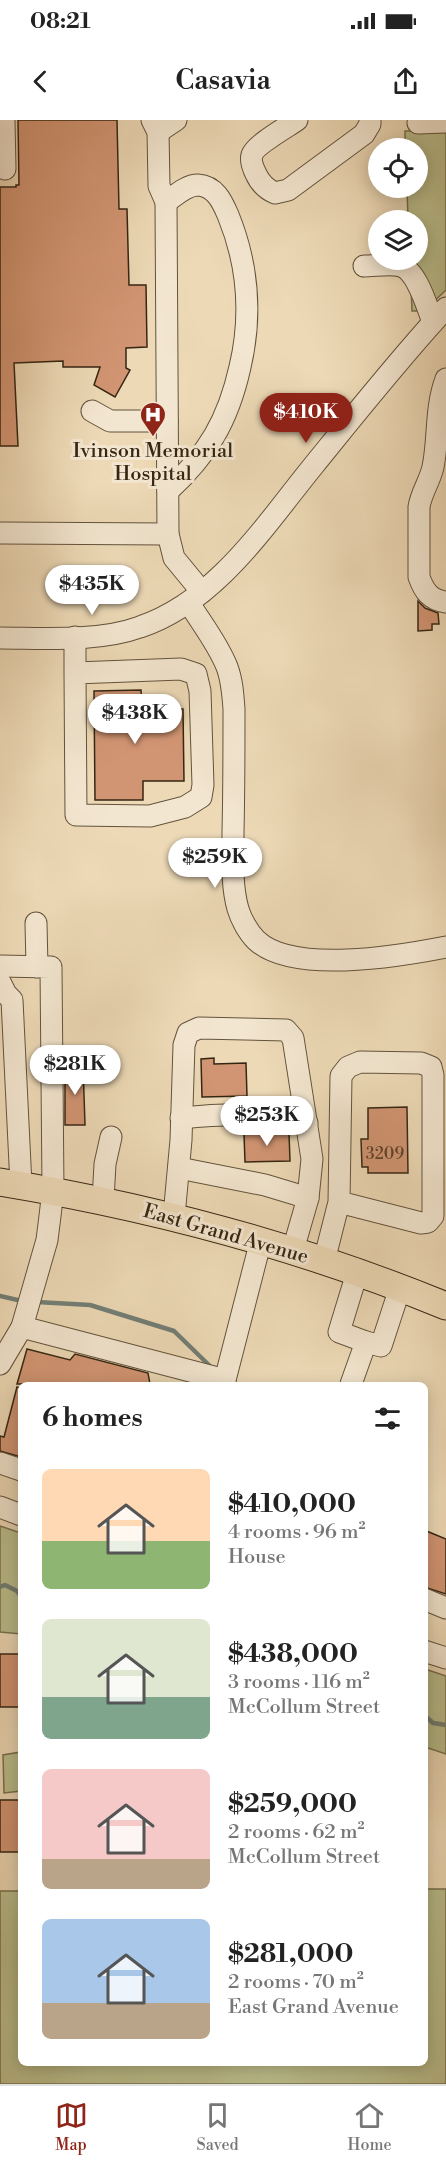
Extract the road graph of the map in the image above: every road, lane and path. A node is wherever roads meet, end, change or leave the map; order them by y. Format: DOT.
graph roads {
  1 [pos="4,120"];
  2 [pos="176,120"];
  3 [pos="297,120"];
  4 [pos="370,120"];
  5 [pos="446,122"];
  6 [pos="418,123"];
  7 [pos="155,126"];
  8 [pos="5,169"];
  9 [pos="166,202"];
  10 [pos="364,266"];
  11 [pos="368,266"];
  12 [pos="409,270"];
  13 [pos="440,315"];
  14 [pos="446,379"];
  15 [pos="92,411"];
  16 [pos="167,420"];
  17 [pos="168,491"];
  18 [pos="0,533"];
  19 [pos="168,534"];
  20 [pos="195,598"];
  21 [pos="446,602"];
  22 [pos="75,637"];
  23 [pos="0,638"];
  24 [pos="75,673"];
  25 [pos="36,923"];
  26 [pos="446,947"];
  27 [pos="0,966"];
  28 [pos="37,967"];
  29 [pos="2,989"];
  30 [pos="182,1118"];
  31 [pos="9,1121"];
  32 [pos="307,1123"];
  33 [pos="111,1137"];
  34 [pos="179,1168"];
  35 [pos="11,1183"];
  36 [pos="53,1190"];
  37 [pos="308,1198"];
  38 [pos="103,1200"];
  39 [pos="339,1202"];
  40 [pos="174,1216"];
  41 [pos="261,1240"];
  42 [pos="293,1250"];
  43 [pos="324,1261"];
  44 [pos="357,1272"];
  45 [pos="400,1288"];
  46 [pos="446,1306"];
  47 [pos="22,1327"];
  48 [pos="366,1342"];
  49 [pos="6,1346"];
  50 [pos="0,1364"];
  51 [pos="224,1382"];
  52 [pos="352,1382"];
  53 [pos="0,1463"];
  54 [pos="18,1469"];
  55 [pos="0,1507"];
  56 [pos="18,1514"];
  57 [pos="428,1601"];
  58 [pos="446,1608"];
  59 [pos="428,1652"];
  60 [pos="446,1658"];
  1 -- 8 [label="street"];
  2 -- 7 [label="street"];
  3 -- 4 [label="street"];
  5 -- 6 [label="street"];
  7 -- 9 [label="street"];
  9 -- 16 [label="street"];
  9 -- 17 [label="street"];
  10 -- 11 [label="street"];
  12 -- 13 [label="street"];
  13 -- 20 [label="street"];
  14 -- 21 [label="street"];
  15 -- 16 [label="street"];
  16 -- 17 [label="street"];
  17 -- 19 [label="street"];
  18 -- 19 [label="street"];
  19 -- 20 [label="street"];
  20 -- 22 [label="street"];
  20 -- 26 [label="street"];
  22 -- 23 [label="street"];
  22 -- 24 [label="street"];
  24 -- 24 [label="street"];
  25 -- 28 [label="street"];
  27 -- 28 [label="street"];
  28 -- 36 [label="street"];
  29 -- 31 [label="street"];
  30 -- 32 [label="street"];
  30 -- 32 [label="street"];
  30 -- 34 [label="street"];
  31 -- 35 [label="street"];
  32 -- 37 [label="street"];
  33 -- 38 [label="street"];
  34 -- 37 [label="street"];
  34 -- 40 [label="street"];
  35 -- 36 [label="main road, East Grand Avenue"];
  36 -- 38 [label="main road, East Grand Avenue"];
  36 -- 47 [label="street"];
  37 -- 42 [label="street"];
  38 -- 40 [label="main road, East Grand Avenue"];
  39 -- 39 [label="street"];
  39 -- 43 [label="street"];
  40 -- 41 [label="main road, East Grand Avenue"];
  41 -- 42 [label="main road, East Grand Avenue"];
  41 -- 51 [label="street"];
  42 -- 43 [label="main road, East Grand Avenue"];
  43 -- 44 [label="main road, East Grand Avenue"];
  44 -- 45 [label="main road, East Grand Avenue"];
  44 -- 48 [label="street"];
  45 -- 46 [label="main road, East Grand Avenue"];
  45 -- 48 [label="street"];
  47 -- 49 [label="street"];
  47 -- 51 [label="street"];
  48 -- 52 [label="street"];
  49 -- 50 [label="street"];
  53 -- 54 [label="street"];
  55 -- 56 [label="street"];
  57 -- 58 [label="street"];
  59 -- 60 [label="street"];
}
